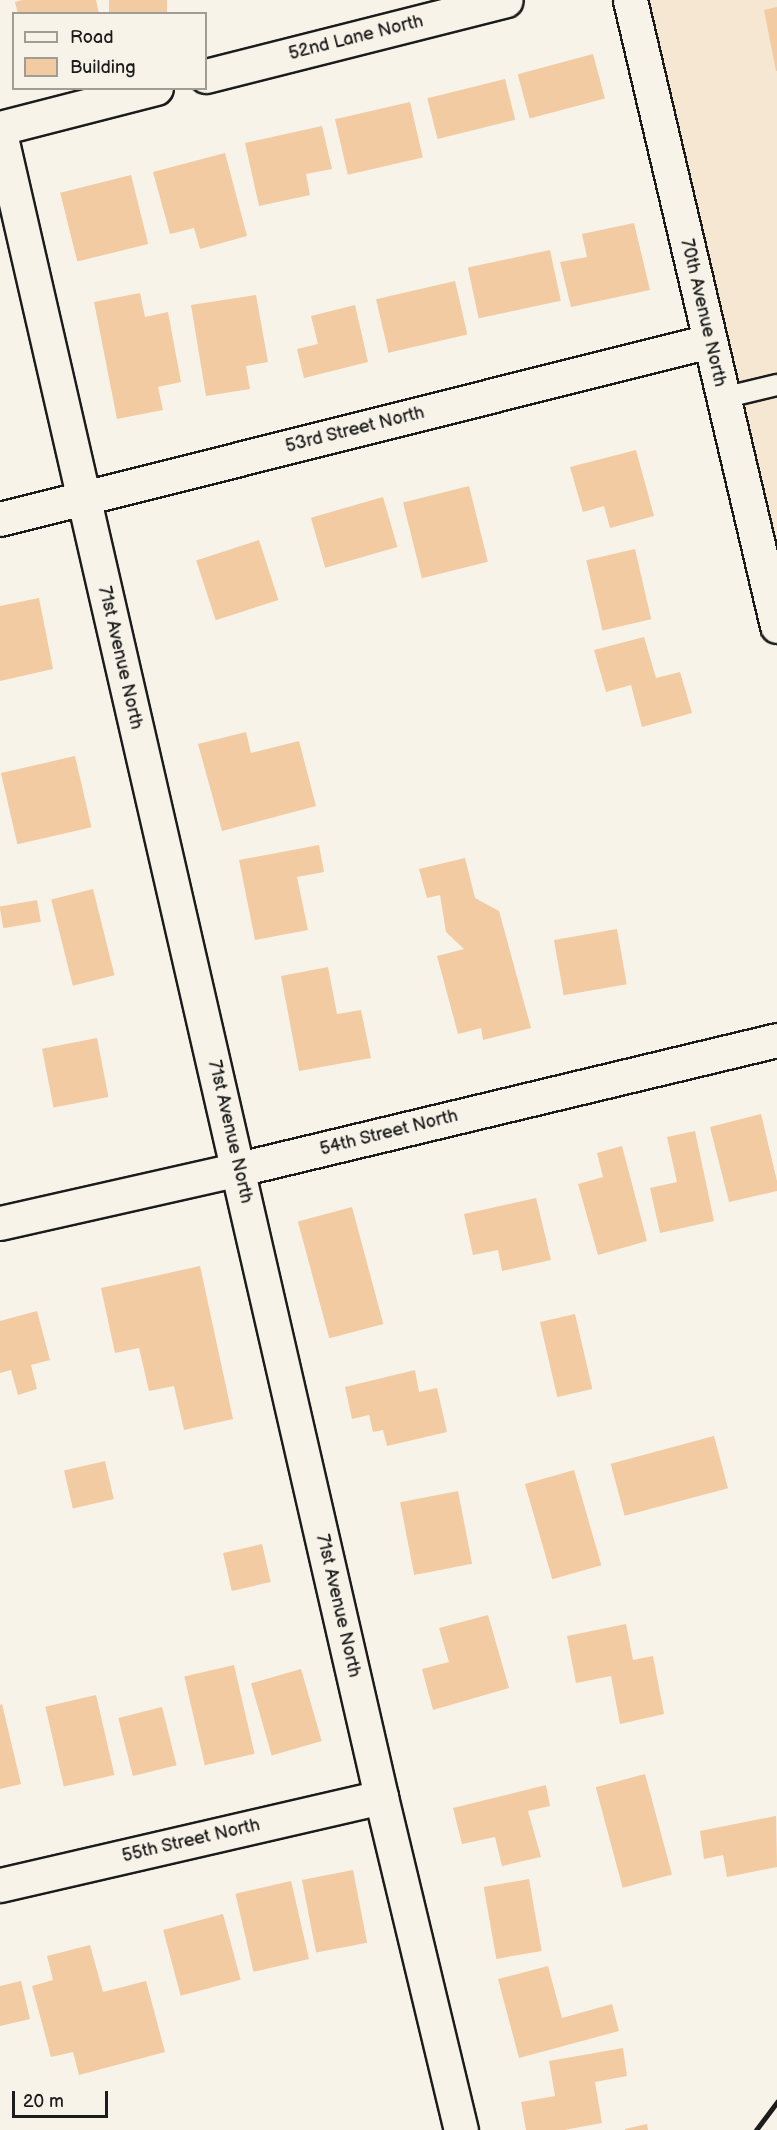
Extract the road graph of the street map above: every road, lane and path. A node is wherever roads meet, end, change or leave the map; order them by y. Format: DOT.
graph roads {
  1 [pos="506,0"];
  2 [pos="630,0"];
  3 [pos="207,76"];
  4 [pos="148,90"];
  5 [pos="0,128"];
  6 [pos="0,133"];
  7 [pos="709,341"];
  8 [pos="777,386"];
  9 [pos="723,398"];
  10 [pos="83,499"];
  11 [pos="0,519"];
  12 [pos="770,570"];
  13 [pos="777,626"];
  14 [pos="777,1040"];
  15 [pos="239,1169"];
  16 [pos="0,1223"];
  17 [pos="381,1797"];
  18 [pos="0,1886"];
  19 [pos="461,2130"];
  1 -- 3 [label="street, 52nd Lane North"];
  2 -- 7 [label="street, 70th Avenue North"];
  4 -- 5 [label="street"];
  6 -- 10 [label="street, 71st Avenue North"];
  7 -- 9 [label="street, 70th Avenue North"];
  7 -- 10 [label="street, 53rd Street North"];
  8 -- 9 [label="lane"];
  9 -- 12 [label="street, 70th Avenue North"];
  10 -- 11 [label="street, 53rd Street North"];
  10 -- 15 [label="street, 71st Avenue North"];
  12 -- 13 [label="street, 70th Avenue North"];
  14 -- 15 [label="street, 54th Street North"];
  15 -- 16 [label="street, 54th Street North"];
  15 -- 17 [label="street, 71st Avenue North"];
  17 -- 18 [label="street, 55th Street North"];
  17 -- 19 [label="street, 71st Avenue North"];
}
